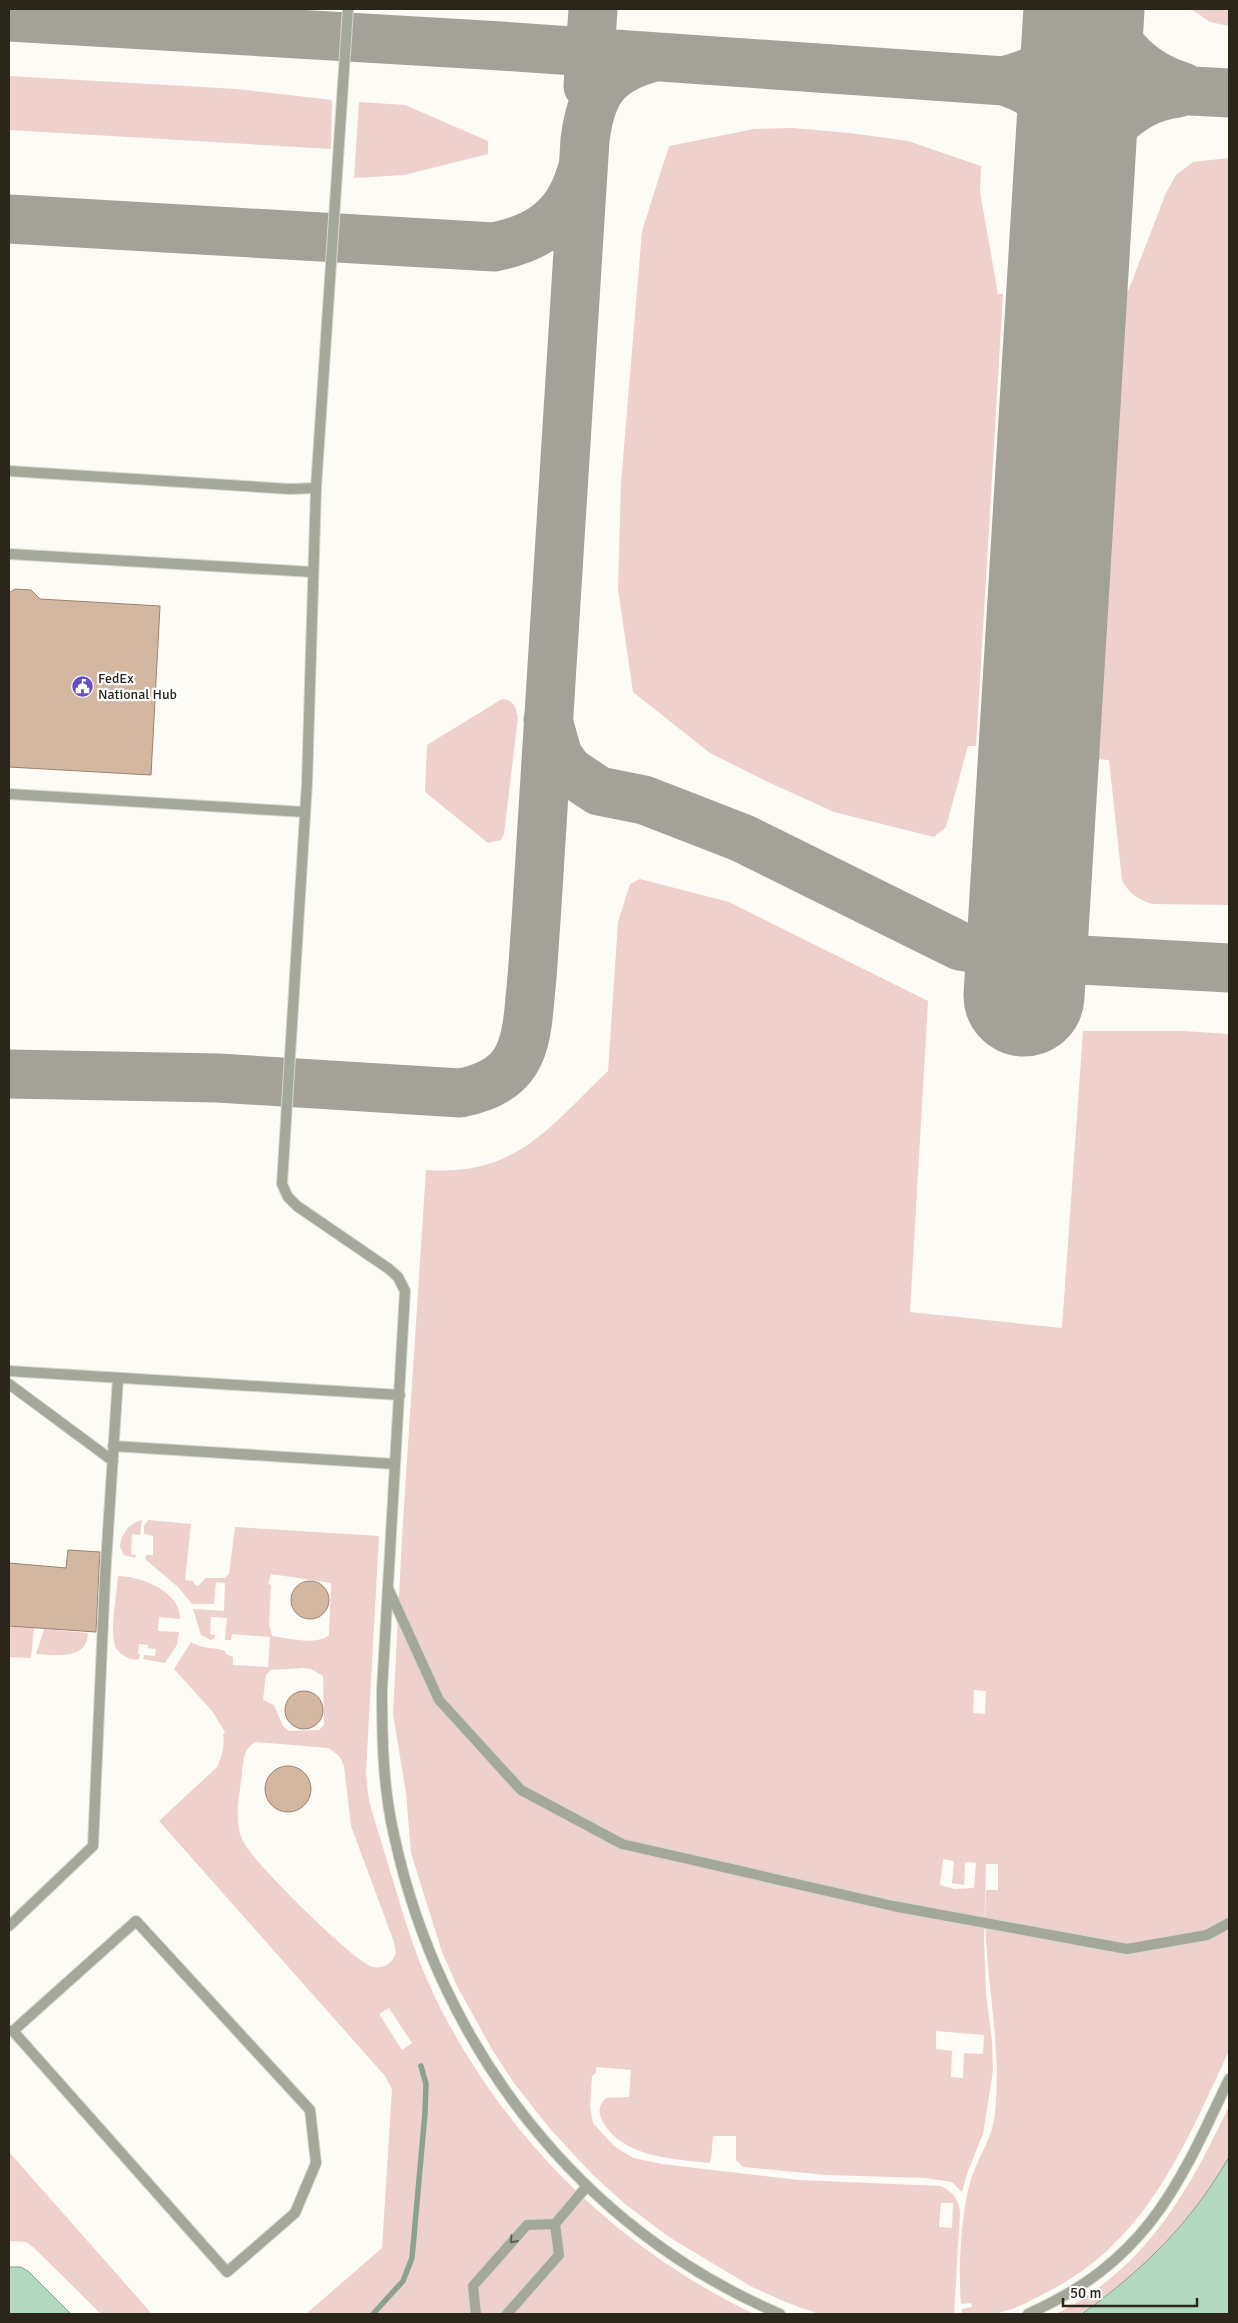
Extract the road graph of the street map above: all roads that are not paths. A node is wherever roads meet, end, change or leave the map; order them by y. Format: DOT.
graph roads {
  1 [pos="348,9"];
  2 [pos="9,471"];
  3 [pos="316,488"];
  4 [pos="9,554"];
  5 [pos="313,572"];
  6 [pos="9,794"];
  7 [pos="305,812"];
  8 [pos="14,1370"];
  9 [pos="118,1378"];
  10 [pos="9,1384"];
  11 [pos="400,1395"];
  12 [pos="113,1446"];
  13 [pos="112,1462"];
  14 [pos="395,1464"];
  15 [pos="388,1587"];
  16 [pos="1229,1923"];
  17 [pos="9,1926"];
  18 [pos="11,2031"];
  19 [pos="1229,2079"];
  20 [pos="587,2186"];
  21 [pos="555,2224"];
  22 [pos="476,2314"];
  23 [pos="507,2314"];
  24 [pos="780,2314"];
  25 [pos="1028,2314"];
  1 -- 3 [label="lane"];
  2 -- 3 [label="lane"];
  3 -- 5 [label="lane"];
  4 -- 5 [label="lane"];
  5 -- 7 [label="lane"];
  6 -- 7 [label="lane"];
  7 -- 11 [label="lane"];
  8 -- 9 [label="lane"];
  9 -- 11 [label="lane"];
  9 -- 12 [label="lane"];
  10 -- 13 [label="lane"];
  11 -- 14 [label="lane"];
  12 -- 13 [label="lane"];
  12 -- 14 [label="lane"];
  13 -- 17 [label="lane"];
  14 -- 15 [label="lane"];
  15 -- 16 [label="lane"];
  15 -- 20 [label="lane"];
  18 -- 18 [label="lane"];
  19 -- 25 [label="lane"];
  20 -- 21 [label="lane"];
  20 -- 24 [label="lane"];
  21 -- 22 [label="lane, one-way"];
  21 -- 23 [label="lane"];
}
